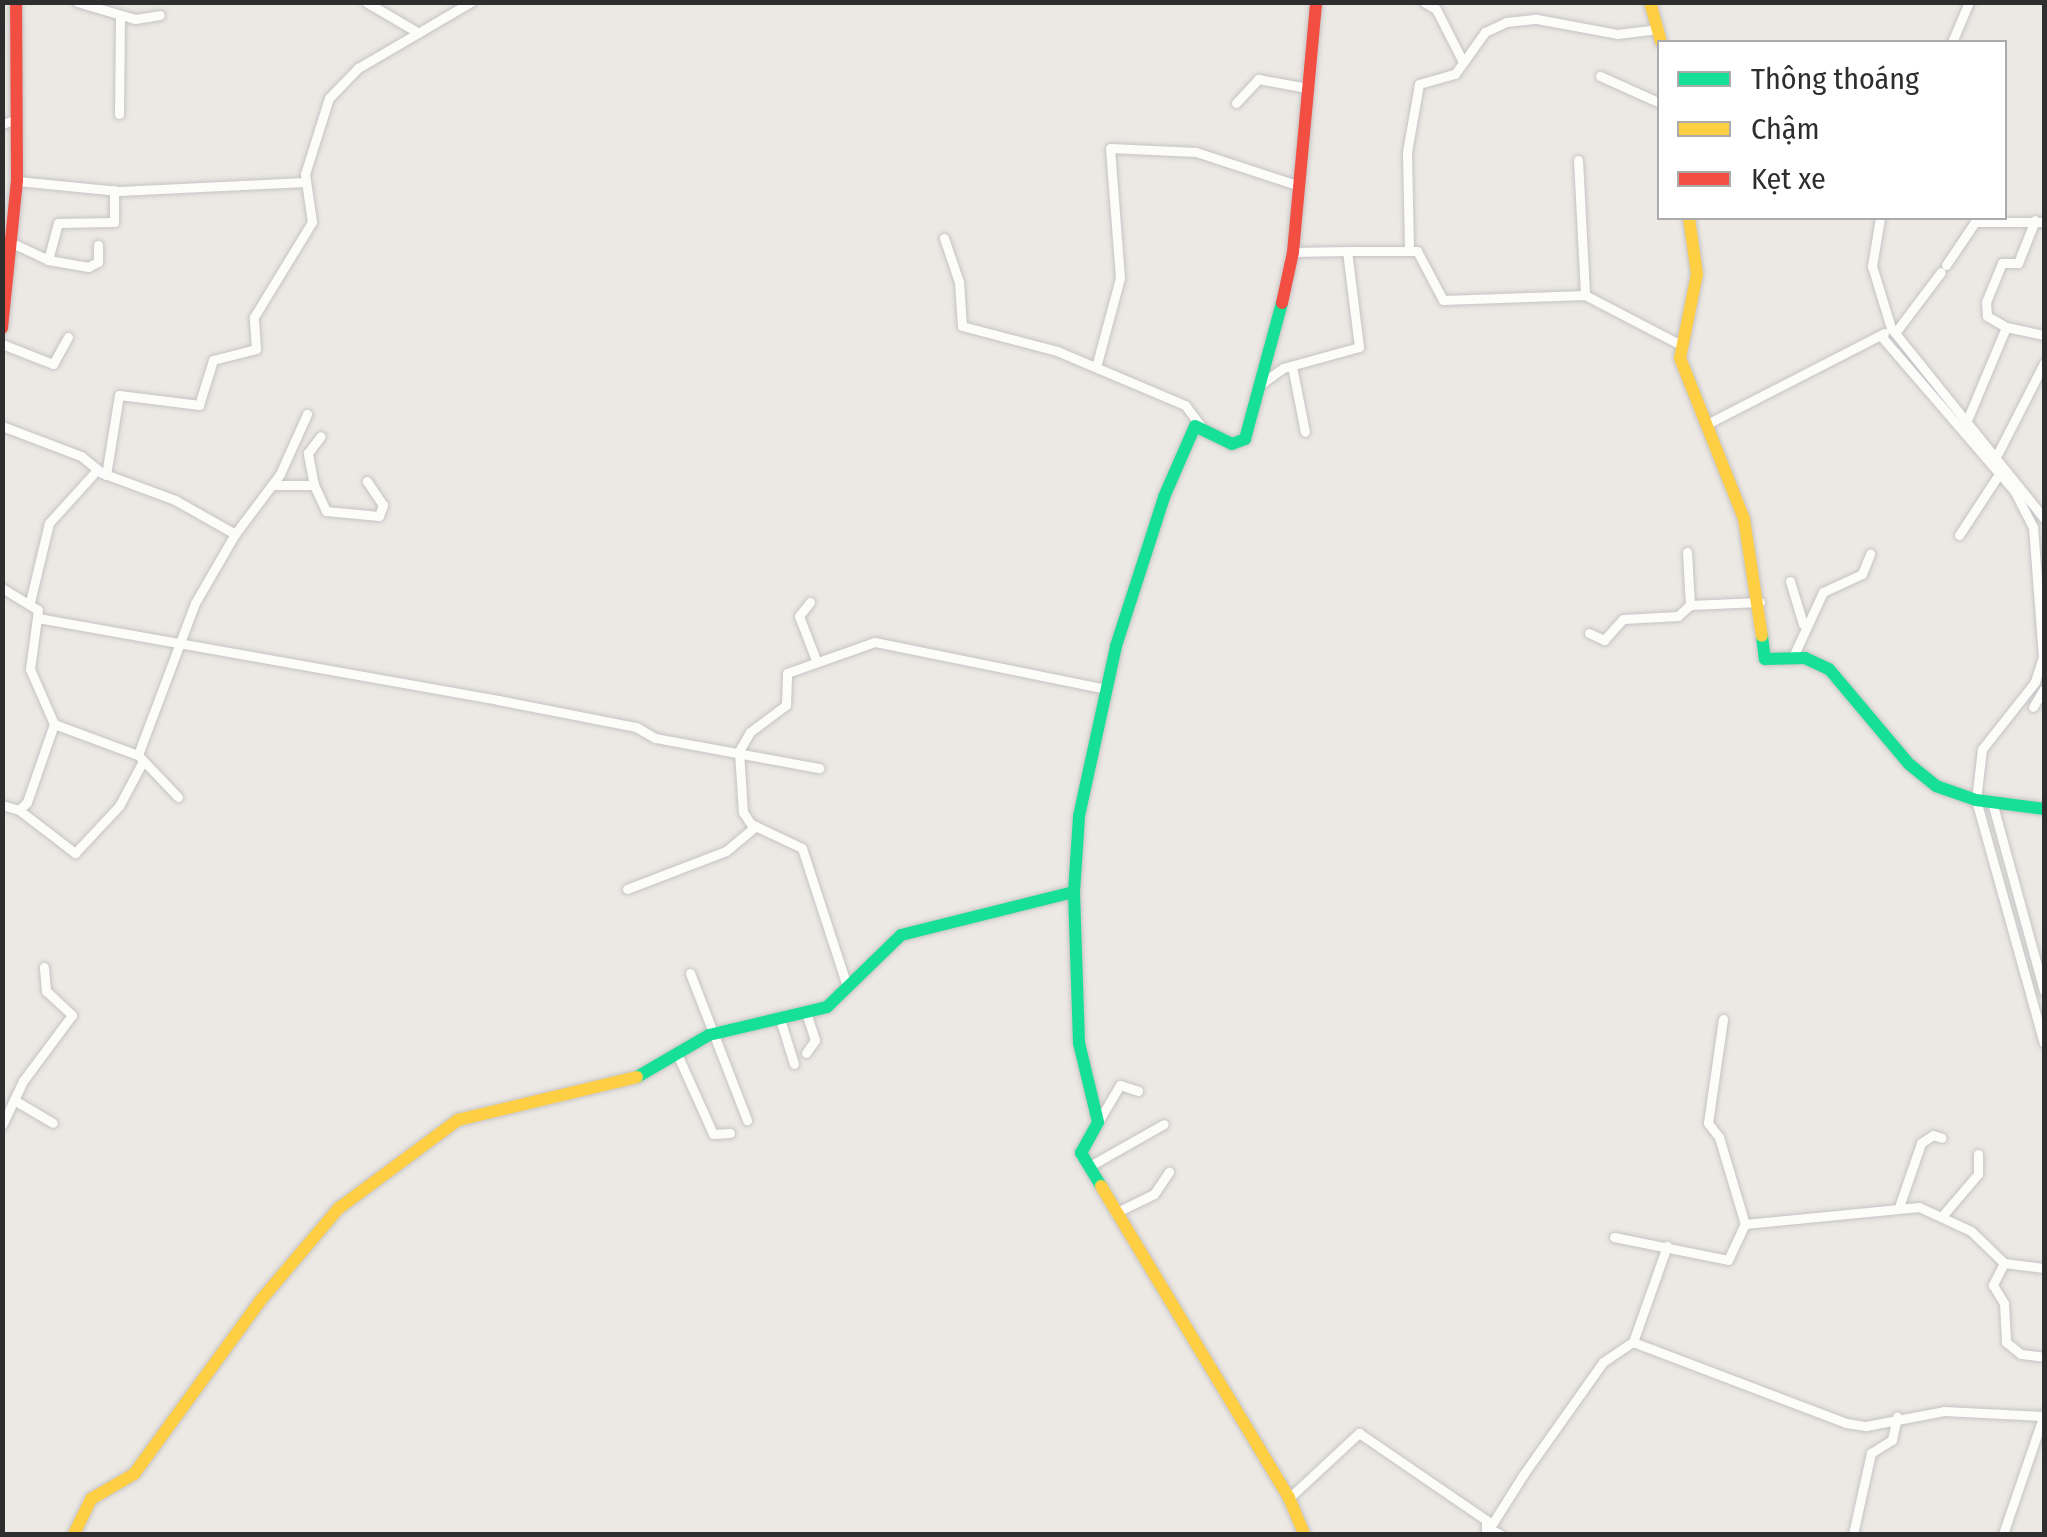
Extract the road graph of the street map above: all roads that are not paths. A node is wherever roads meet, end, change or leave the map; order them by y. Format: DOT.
graph roads {
  1 [pos="16,2"];
  2 [pos="77,2"];
  3 [pos="366,2"];
  4 [pos="471,2"];
  5 [pos="1316,2"];
  6 [pos="1424,2"];
  7 [pos="1650,2"];
  8 [pos="1969,2"];
  9 [pos="160,15"];
  10 [pos="120,16"];
  11 [pos="9,26"];
  12 [pos="419,32"];
  13 [pos="1660,36"];
  14 [pos="1953,40"];
  15 [pos="1463,62"];
  16 [pos="1600,76"];
  17 [pos="1307,88"];
  18 [pos="1657,102"];
  19 [pos="1236,103"];
  20 [pos="120,114"];
  21 [pos="17,119"];
  22 [pos="2,124"];
  23 [pos="1578,160"];
  24 [pos="18,181"];
  25 [pos="305,182"];
  26 [pos="1298,185"];
  27 [pos="114,190"];
  28 [pos="1689,220"];
  29 [pos="1880,220"];
  30 [pos="2040,221"];
  31 [pos="944,238"];
  32 [pos="12,243"];
  33 [pos="98,246"];
  34 [pos="1409,249"];
  35 [pos="1293,252"];
  36 [pos="1346,252"];
  37 [pos="48,260"];
  38 [pos="1585,296"];
  39 [pos="2,328"];
  40 [pos="2006,328"];
  41 [pos="1888,332"];
  42 [pos="2044,335"];
  43 [pos="68,337"];
  44 [pos="2,344"];
  45 [pos="1680,344"];
  46 [pos="2044,363"];
  47 [pos="1292,366"];
  48 [pos="1096,368"];
  49 [pos="1259,386"];
  50 [pos="307,414"];
  51 [pos="1968,418"];
  52 [pos="1709,423"];
  53 [pos="1200,425"];
  54 [pos="2,426"];
  55 [pos="1305,432"];
  56 [pos="321,436"];
  57 [pos="1998,453"];
  58 [pos="102,472"];
  59 [pos="1999,474"];
  60 [pos="368,481"];
  61 [pos="272,485"];
  62 [pos="314,485"];
  63 [pos="2044,512"];
  64 [pos="235,534"];
  65 [pos="1959,535"];
  66 [pos="1686,552"];
  67 [pos="1870,554"];
  68 [pos="1790,581"];
  69 [pos="2,588"];
  70 [pos="30,602"];
  71 [pos="810,602"];
  72 [pos="1760,602"];
  73 [pos="1690,604"];
  74 [pos="38,618"];
  75 [pos="1803,624"];
  76 [pos="1589,634"];
  77 [pos="180,644"];
  78 [pos="1792,659"];
  79 [pos="816,660"];
  80 [pos="1106,689"];
  81 [pos="2044,689"];
  82 [pos="2039,702"];
  83 [pos="54,724"];
  84 [pos="739,751"];
  85 [pos="140,758"];
  86 [pos="819,768"];
  87 [pos="178,797"];
  88 [pos="1976,800"];
  89 [pos="1992,802"];
  90 [pos="2,805"];
  91 [pos="2044,809"];
  92 [pos="19,810"];
  93 [pos="756,826"];
  94 [pos="627,889"];
  95 [pos="1074,892"];
  96 [pos="44,967"];
  97 [pos="690,973"];
  98 [pos="847,986"];
  99 [pos="2044,991"];
  100 [pos="806,1013"];
  101 [pos="780,1019"];
  102 [pos="1723,1019"];
  103 [pos="709,1035"];
  104 [pos="2044,1043"];
  105 [pos="806,1053"];
  106 [pos="678,1056"];
  107 [pos="794,1064"];
  108 [pos="1138,1090"];
  109 [pos="14,1100"];
  110 [pos="747,1120"];
  111 [pos="1098,1122"];
  112 [pos="53,1123"];
  113 [pos="1164,1124"];
  114 [pos="2,1125"];
  115 [pos="730,1133"];
  116 [pos="1942,1138"];
  117 [pos="1978,1154"];
  118 [pos="1088,1167"];
  119 [pos="1169,1172"];
  120 [pos="1899,1207"];
  121 [pos="1116,1213"];
  122 [pos="1943,1215"];
  123 [pos="1744,1224"];
  124 [pos="1614,1237"];
  125 [pos="1667,1246"];
  126 [pos="2004,1264"];
  127 [pos="2044,1268"];
  128 [pos="1633,1342"];
  129 [pos="2044,1357"];
  130 [pos="2044,1414"];
  131 [pos="1897,1418"];
  132 [pos="1289,1498"];
  133 [pos="1488,1532"];
  134 [pos="74,1534"];
  135 [pos="1304,1534"];
  136 [pos="1500,1534"];
  137 [pos="1853,1534"];
  138 [pos="2003,1534"];
  1 -- 11 [label="street"];
  2 -- 10 [label="street"];
  3 -- 12 [label="street"];
  4 -- 12 [label="street"];
  5 -- 17 [label="street"];
  6 -- 15 [label="street"];
  7 -- 13 [label="street"];
  8 -- 14 [label="street"];
  9 -- 10 [label="street"];
  10 -- 20 [label="street"];
  11 -- 21 [label="street"];
  12 -- 25 [label="street"];
  13 -- 15 [label="street"];
  15 -- 34 [label="street"];
  16 -- 18 [label="street"];
  17 -- 19 [label="street"];
  17 -- 26 [label="street"];
  21 -- 22 [label="street"];
  21 -- 24 [label="street"];
  23 -- 38 [label="street"];
  24 -- 27 [label="street"];
  24 -- 32 [label="street"];
  25 -- 27 [label="street"];
  25 -- 58 [label="street"];
  26 -- 35 [label="street"];
  26 -- 48 [label="street"];
  27 -- 37 [label="street"];
  28 -- 45 [label="street"];
  29 -- 41 [label="street"];
  30 -- 40 [label="street"];
  30 -- 41 [label="street"];
  31 -- 48 [label="street"];
  32 -- 37 [label="street"];
  32 -- 39 [label="street"];
  33 -- 37 [label="street"];
  34 -- 36 [label="street"];
  34 -- 38 [label="street"];
  35 -- 36 [label="street"];
  35 -- 49 [label="street"];
  36 -- 47 [label="street"];
  38 -- 45 [label="street"];
  40 -- 42 [label="street"];
  40 -- 51 [label="street"];
  41 -- 51 [label="street"];
  41 -- 52 [label="street"];
  41 -- 59 [label="street"];
  43 -- 44 [label="street"];
  45 -- 52 [label="street"];
  46 -- 57 [label="street"];
  47 -- 49 [label="street"];
  47 -- 55 [label="street"];
  48 -- 53 [label="street"];
  49 -- 53 [label="street"];
  50 -- 61 [label="street"];
  51 -- 57 [label="street"];
  52 -- 72 [label="street"];
  53 -- 80 [label="street"];
  54 -- 58 [label="street"];
  56 -- 62 [label="street"];
  57 -- 63 [label="street"];
  58 -- 64 [label="street"];
  58 -- 70 [label="street"];
  59 -- 65 [label="street"];
  59 -- 88 [label="street"];
  60 -- 62 [label="street"];
  61 -- 62 [label="street"];
  61 -- 64 [label="street"];
  64 -- 77 [label="street"];
  66 -- 73 [label="street"];
  67 -- 75 [label="street"];
  68 -- 75 [label="street"];
  69 -- 70 [label="street"];
  70 -- 74 [label="street"];
  71 -- 79 [label="street"];
  72 -- 73 [label="street"];
  72 -- 78 [label="street"];
  73 -- 76 [label="street"];
  74 -- 77 [label="street"];
  74 -- 83 [label="street"];
  75 -- 78 [label="street"];
  77 -- 84 [label="street"];
  77 -- 85 [label="street"];
  78 -- 88 [label="street"];
  79 -- 80 [label="street"];
  79 -- 84 [label="street"];
  80 -- 95 [label="street"];
  81 -- 82 [label="street"];
  83 -- 85 [label="street"];
  83 -- 92 [label="street"];
  84 -- 86 [label="street"];
  84 -- 93 [label="street"];
  85 -- 87 [label="street"];
  85 -- 92 [label="street"];
  88 -- 89 [label="street"];
  88 -- 104 [label="street"];
  89 -- 91 [label="street"];
  89 -- 99 [label="street"];
  90 -- 92 [label="street"];
  93 -- 94 [label="street"];
  93 -- 98 [label="street"];
  95 -- 98 [label="street"];
  95 -- 111 [label="street"];
  96 -- 109 [label="street"];
  97 -- 103 [label="street"];
  98 -- 100 [label="street"];
  100 -- 101 [label="street"];
  100 -- 105 [label="street"];
  101 -- 103 [label="street"];
  101 -- 107 [label="street"];
  102 -- 123 [label="street"];
  103 -- 106 [label="street"];
  103 -- 110 [label="street"];
  106 -- 115 [label="street"];
  106 -- 134 [label="street"];
  108 -- 111 [label="street"];
  109 -- 112 [label="street"];
  109 -- 114 [label="street"];
  111 -- 118 [label="street"];
  113 -- 118 [label="street"];
  116 -- 120 [label="street"];
  117 -- 122 [label="street"];
  118 -- 121 [label="street"];
  119 -- 121 [label="street"];
  120 -- 122 [label="street"];
  120 -- 123 [label="street"];
  121 -- 132 [label="street"];
  122 -- 126 [label="street"];
  123 -- 125 [label="street"];
  124 -- 125 [label="street"];
  125 -- 128 [label="street"];
  126 -- 127 [label="street"];
  126 -- 129 [label="street"];
  128 -- 131 [label="street"];
  128 -- 133 [label="street"];
  130 -- 131 [label="street"];
  130 -- 138 [label="street"];
  131 -- 137 [label="street"];
  132 -- 133 [label="street"];
  132 -- 135 [label="street"];
  133 -- 136 [label="street"];
}
